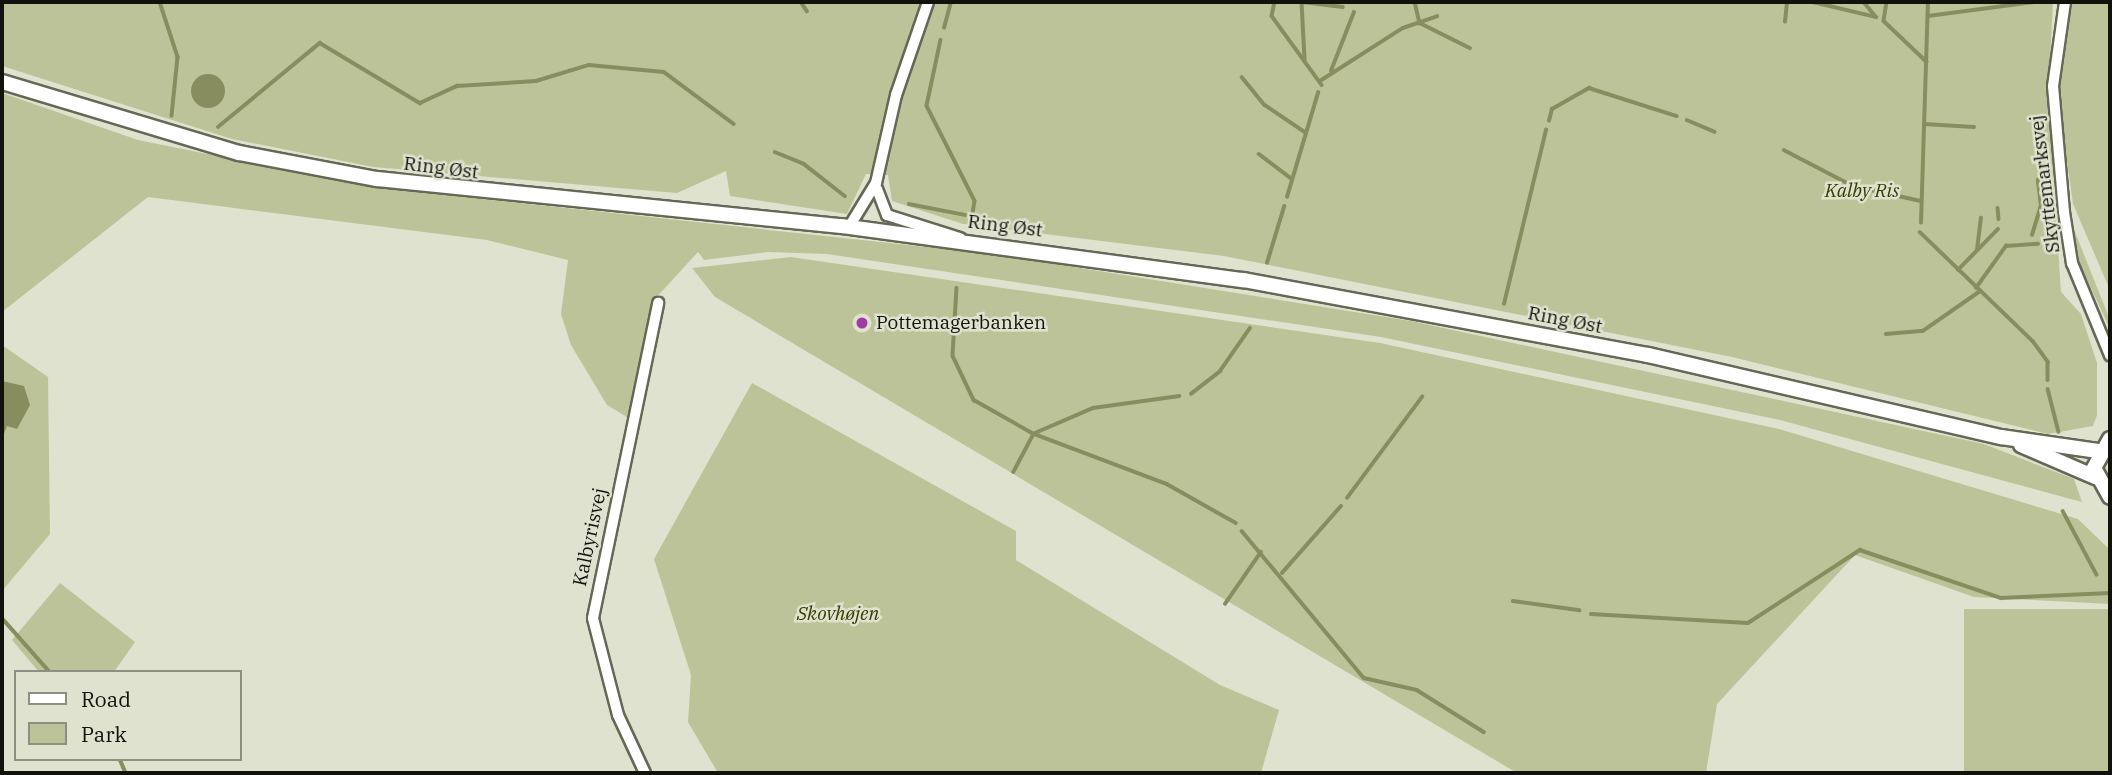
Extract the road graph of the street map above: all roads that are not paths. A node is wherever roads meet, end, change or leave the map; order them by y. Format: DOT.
graph roads {
  1 [pos="928,2"];
  2 [pos="2065,2"];
  3 [pos="2,82"];
  4 [pos="876,183"];
  5 [pos="849,227"];
  6 [pos="964,240"];
  7 [pos="658,303"];
  8 [pos="2110,355"];
  9 [pos="2001,437"];
  10 [pos="2110,439"];
  11 [pos="2098,451"];
  12 [pos="2095,477"];
  13 [pos="2110,497"];
  14 [pos="645,773"];
  1 -- 4 [label="street"];
  2 -- 8 [label="street, Skyttemarksvej"];
  3 -- 5 [label="main road, Ring Øst"];
  4 -- 5 [label="street"];
  4 -- 6 [label="street"];
  5 -- 6 [label="main road, Ring Øst"];
  6 -- 9 [label="main road, Ring Øst"];
  7 -- 14 [label="street, Kalbyrisvej"];
  9 -- 11 [label="main road, Ring Øst"];
  9 -- 12 [label="main road, Ring Øst"];
  10 -- 11 [label="main road"];
  11 -- 12 [label="main road"];
  12 -- 13 [label="main road"];
}
